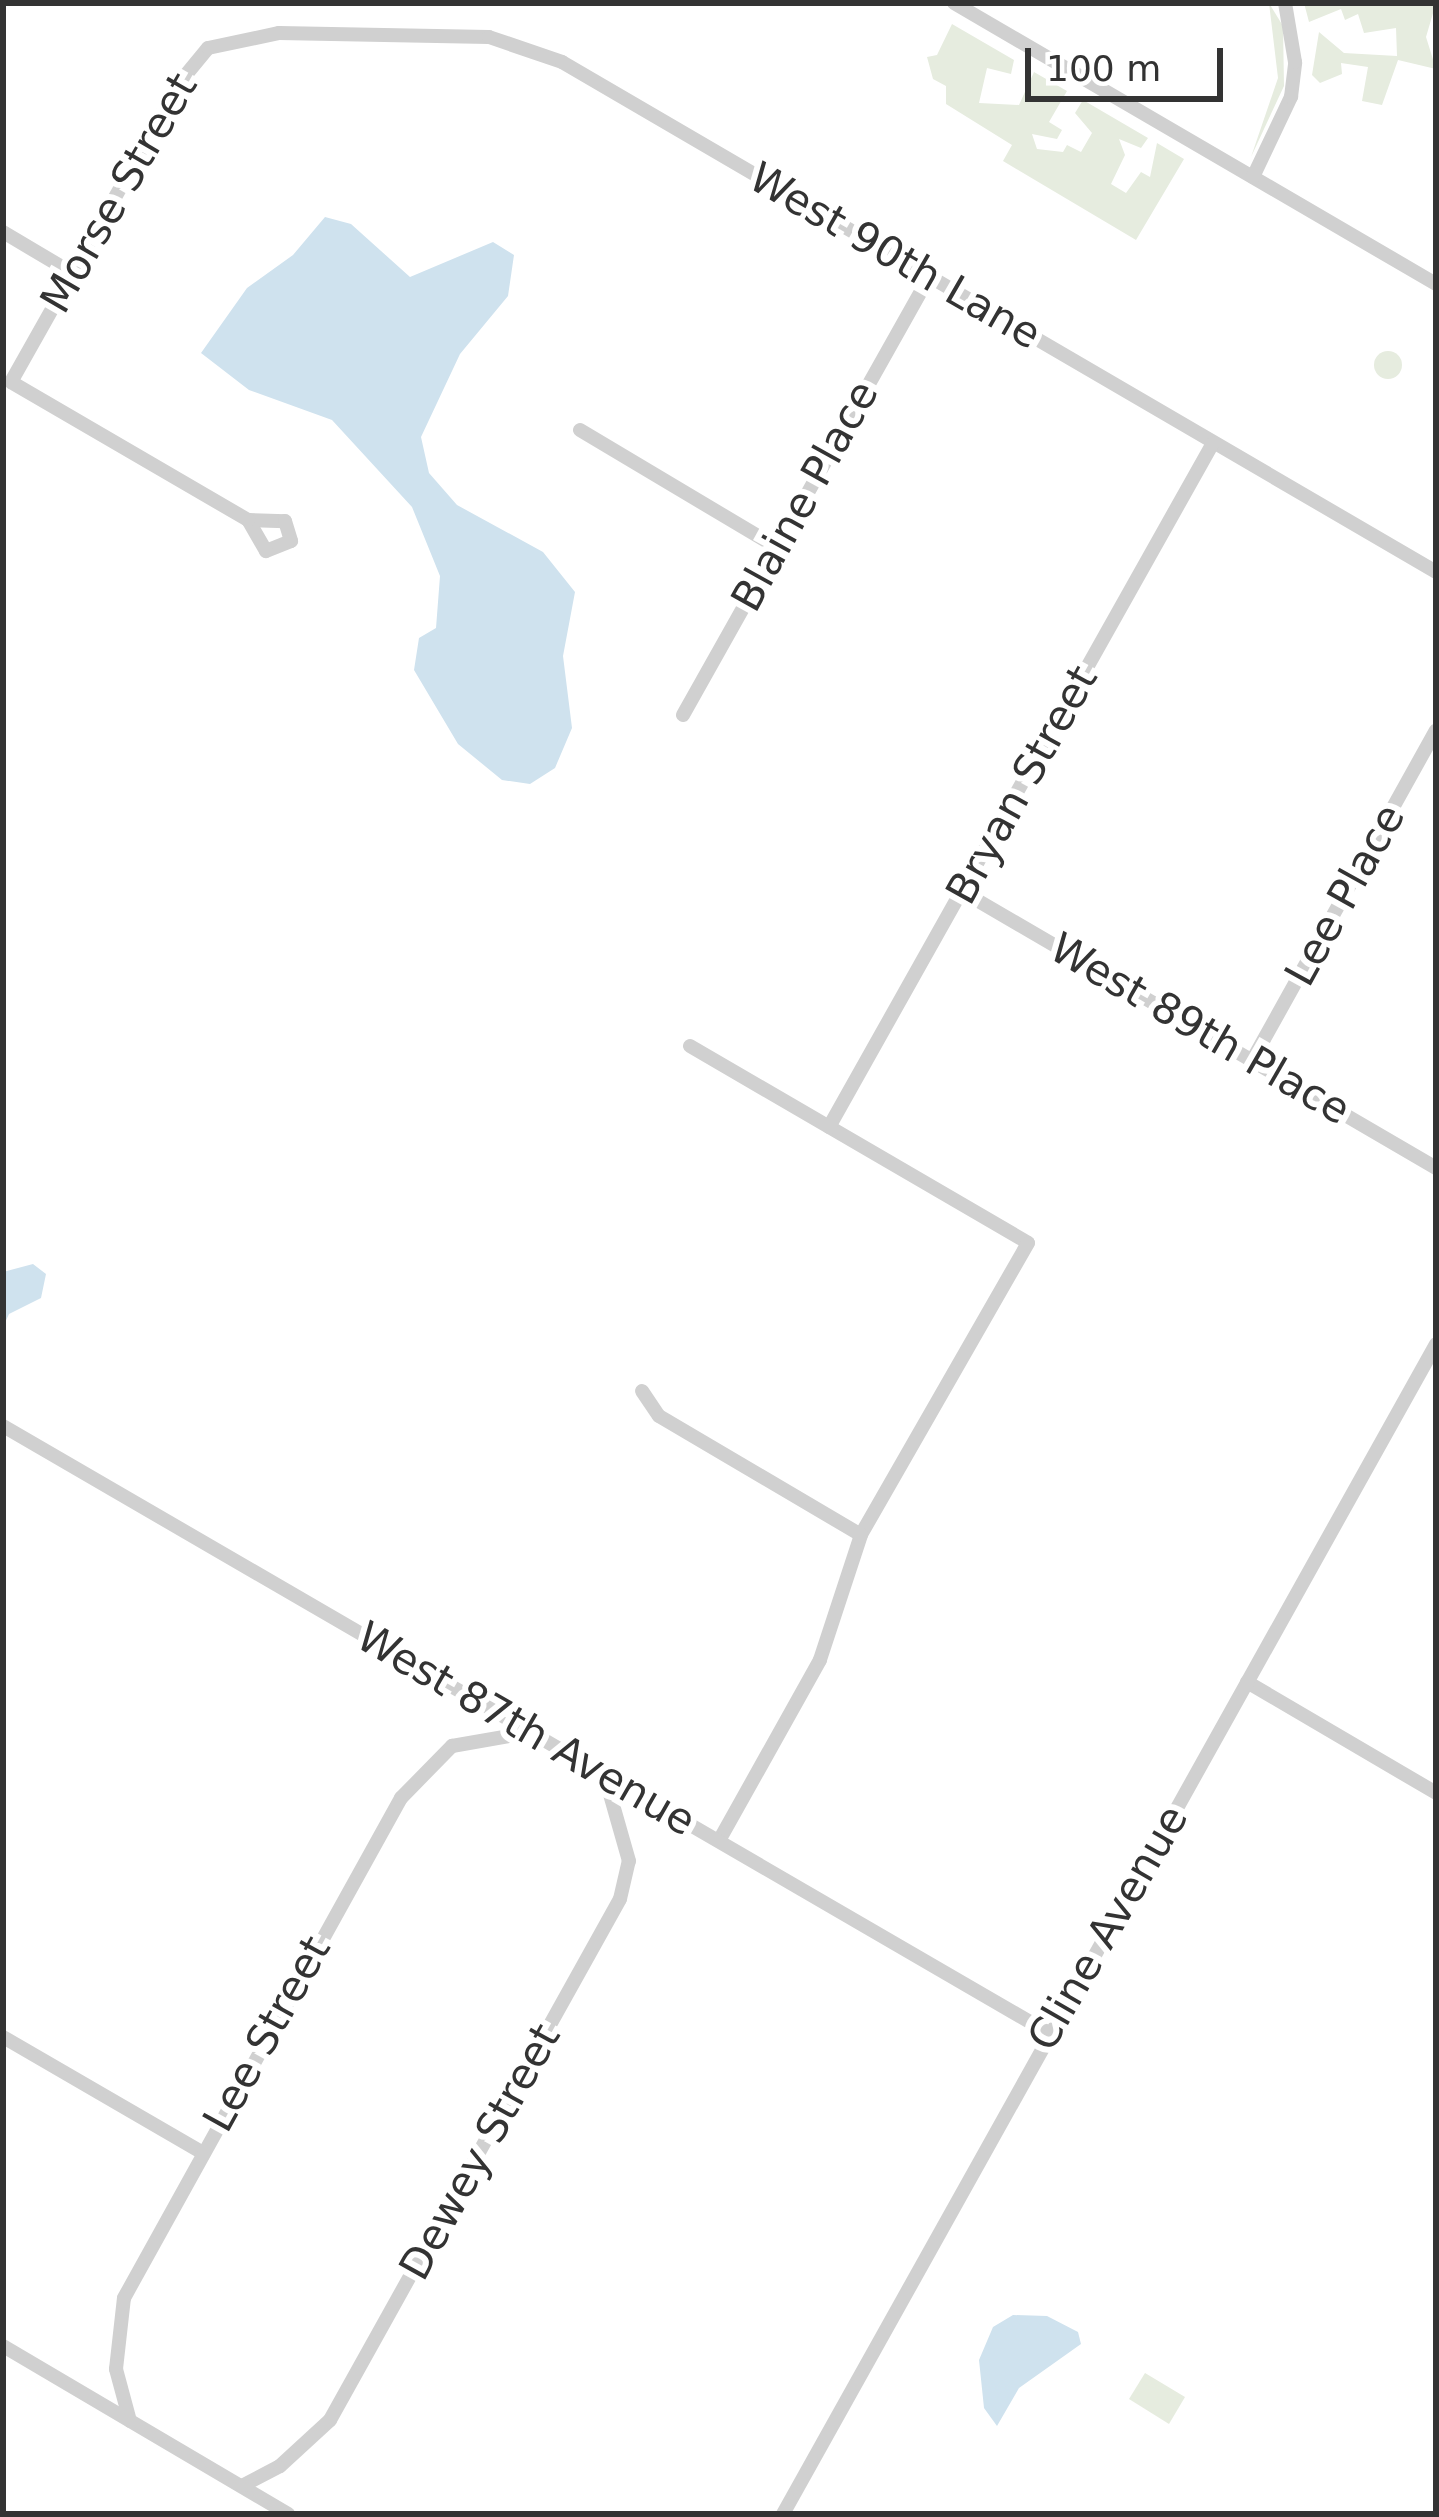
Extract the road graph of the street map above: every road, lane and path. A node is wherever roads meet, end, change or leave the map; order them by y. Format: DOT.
graph roads {
  1 [pos="954,3"];
  2 [pos="1285,3"];
  3 [pos="326,34"];
  4 [pos="1253,177"];
  5 [pos="3,232"];
  6 [pos="72,273"];
  7 [pos="929,277"];
  8 [pos="1436,284"];
  9 [pos="580,430"];
  10 [pos="1214,443"];
  11 [pos="248,520"];
  12 [pos="776,547"];
  13 [pos="1436,572"];
  14 [pos="683,715"];
  15 [pos="1436,730"];
  16 [pos="963,892"];
  17 [pos="690,1046"];
  18 [pos="1252,1059"];
  19 [pos="829,1126"];
  20 [pos="1436,1168"];
  21 [pos="1436,1344"];
  22 [pos="642,1391"];
  23 [pos="3,1426"];
  24 [pos="861,1535"];
  25 [pos="1247,1682"];
  26 [pos="531,1732"];
  27 [pos="604,1775"];
  28 [pos="1436,1793"];
  29 [pos="719,1841"];
  30 [pos="1049,2033"];
  31 [pos="3,2037"];
  32 [pos="201,2152"];
  33 [pos="3,2346"];
  34 [pos="130,2421"];
  35 [pos="242,2486"];
  36 [pos="288,2514"];
  37 [pos="783,2514"];
  1 -- 4 [label="street"];
  2 -- 4 [label="street"];
  3 -- 6 [label="street, Morse Street"];
  3 -- 7 [label="street, West 90th Lane"];
  4 -- 8 [label="street"];
  5 -- 6 [label="street"];
  6 -- 11 [label="street, Morse Street"];
  7 -- 10 [label="street, West 90th Lane"];
  7 -- 12 [label="street, Blaine Place"];
  9 -- 12 [label="street"];
  10 -- 13 [label="street, West 90th Lane"];
  10 -- 16 [label="street, Bryan Street"];
  12 -- 14 [label="street, Blaine Place"];
  15 -- 18 [label="street, Lee Place"];
  16 -- 18 [label="street, West 89th Place"];
  16 -- 19 [label="street, Bryan Street"];
  17 -- 19 [label="street"];
  18 -- 20 [label="street, West 89th Place"];
  19 -- 24 [label="street"];
  21 -- 25 [label="street, Cline Avenue"];
  22 -- 24 [label="street"];
  23 -- 26 [label="street, West 87th Avenue"];
  24 -- 29 [label="street"];
  25 -- 28 [label="street"];
  25 -- 30 [label="street, Cline Avenue"];
  26 -- 27 [label="street, West 87th Avenue"];
  26 -- 32 [label="street, Lee Street"];
  27 -- 29 [label="street, West 87th Avenue"];
  27 -- 35 [label="street, Dewey Street"];
  29 -- 30 [label="street, West 87th Avenue"];
  30 -- 37 [label="street, Cline Avenue"];
  31 -- 32 [label="street"];
  32 -- 34 [label="street, Lee Street"];
  33 -- 34 [label="street"];
  34 -- 35 [label="street"];
  35 -- 36 [label="street"];
}
